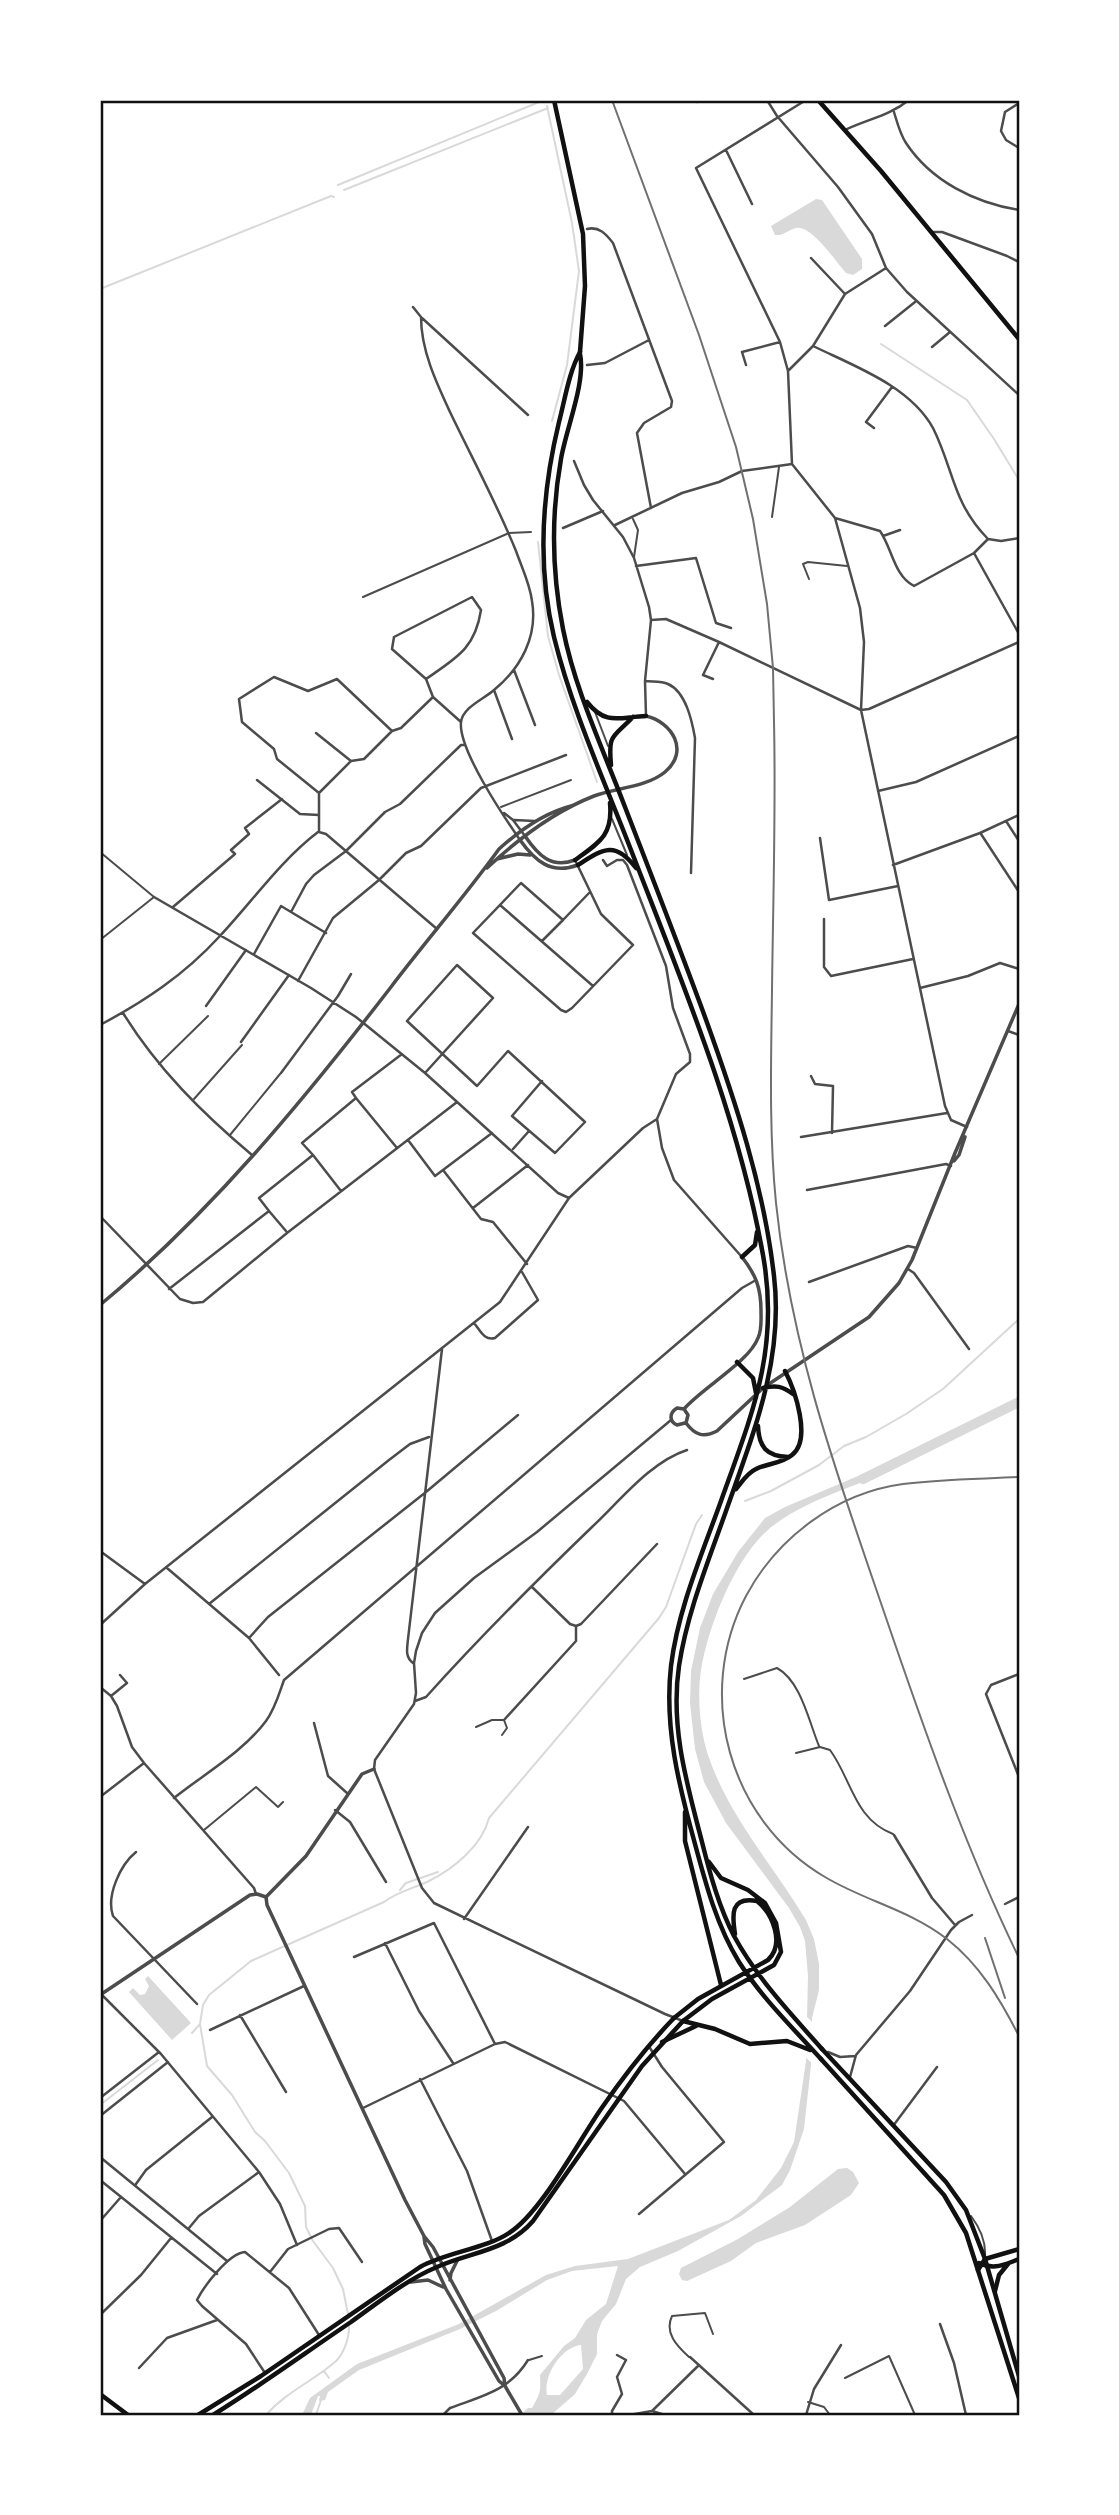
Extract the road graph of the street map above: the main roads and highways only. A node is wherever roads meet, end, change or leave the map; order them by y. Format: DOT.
graph roads {
  1 [pos="554,100"];
  2 [pos="818,100"];
  3 [pos="1019,339"];
  4 [pos="580,352"];
  5 [pos="583,696"];
  6 [pos="646,716"];
  7 [pos="633,717"];
  8 [pos="612,773"];
  9 [pos="610,797"];
  10 [pos="639,871"];
  11 [pos="757,1224"];
  12 [pos="742,1257"];
  13 [pos="737,1362"];
  14 [pos="785,1371"];
  15 [pos="763,1388"];
  16 [pos="794,1394"];
  17 [pos="757,1397"];
  18 [pos="757,1422"];
  19 [pos="789,1457"];
  20 [pos="733,1492"];
  21 [pos="684,1804"];
  22 [pos="707,1859"];
  23 [pos="735,1938"];
  24 [pos="721,1985"];
  25 [pos="683,2021"];
  26 [pos="699,2025"];
  27 [pos="662,2042"];
  28 [pos="814,2051"];
  29 [pos="1019,2249"];
  30 [pos="985,2259"];
  31 [pos="1019,2259"];
  32 [pos="1009,2263"];
  33 [pos="978,2265"];
  34 [pos="988,2268"];
  35 [pos="995,2291"];
  36 [pos="1019,2376"];
  37 [pos="100,2394"];
  38 [pos="1019,2398"];
  39 [pos="128,2415"];
  40 [pos="198,2415"];
  41 [pos="213,2415"];
  1 -- 4 [label="main road"];
  2 -- 3 [label="main road"];
  4 -- 5 [label="main road"];
  4 -- 9 [label="main road"];
  5 -- 7 [label="main road"];
  5 -- 8 [label="main road"];
  6 -- 7 [label="main road"];
  7 -- 8 [label="main road"];
  8 -- 18 [label="main road"];
  9 -- 10 [label="main road"];
  9 -- 10 [label="main road"];
  10 -- 11 [label="main road"];
  11 -- 12 [label="main road"];
  11 -- 17 [label="main road"];
  13 -- 17 [label="main road"];
  14 -- 16 [label="main road"];
  15 -- 16 [label="main road"];
  16 -- 19 [label="main road"];
  17 -- 21 [label="main road"];
  18 -- 19 [label="main road"];
  18 -- 20 [label="main road"];
  19 -- 20 [label="main road"];
  20 -- 22 [label="main road"];
  21 -- 24 [label="main road"];
  21 -- 28 [label="main road"];
  22 -- 23 [label="main road"];
  22 -- 25 [label="main road"];
  23 -- 24 [label="main road"];
  23 -- 30 [label="main road"];
  24 -- 40 [label="main road"];
  25 -- 26 [label="main road"];
  25 -- 27 [label="main road"];
  26 -- 27 [label="main road"];
  26 -- 28 [label="main road"];
  27 -- 41 [label="main road"];
  28 -- 33 [label="main road"];
  29 -- 30 [label="main road"];
  30 -- 33 [label="main road"];
  30 -- 34 [label="main road"];
  31 -- 32 [label="main road"];
  32 -- 34 [label="main road"];
  32 -- 35 [label="main road"];
  33 -- 34 [label="main road"];
  33 -- 38 [label="main road"];
  34 -- 35 [label="main road"];
  35 -- 36 [label="main road"];
  37 -- 39 [label="main road"];
}
